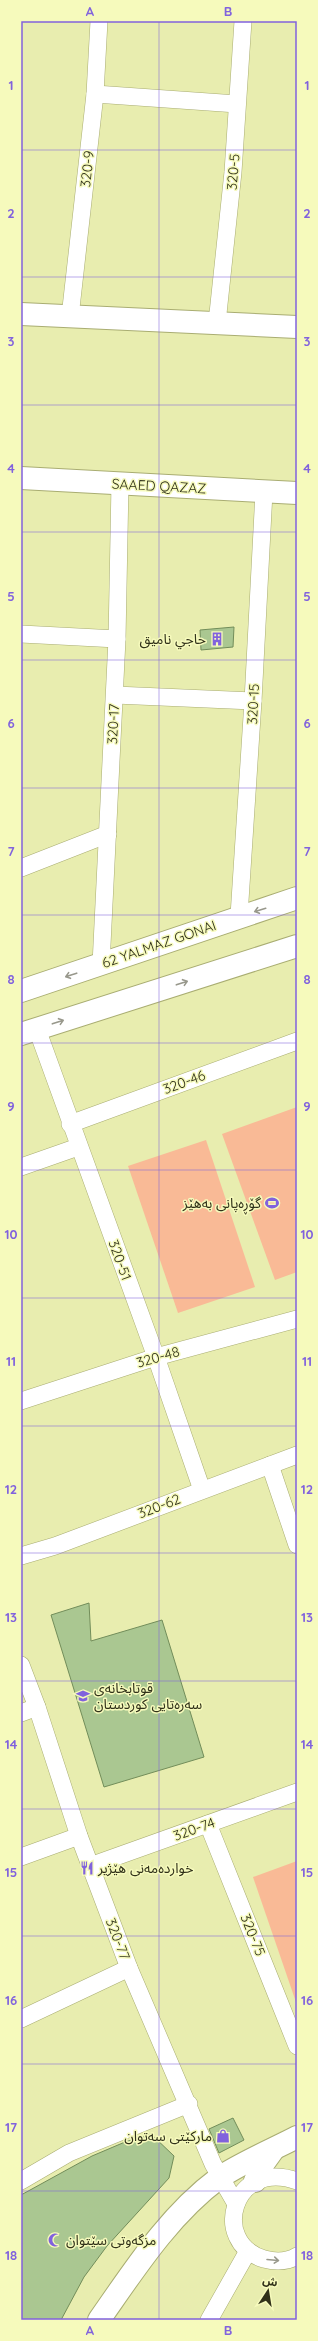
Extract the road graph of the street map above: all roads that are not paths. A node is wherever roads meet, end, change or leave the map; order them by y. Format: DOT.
graph roads {
  1 [pos="100,21"];
  2 [pos="243,21"];
  3 [pos="95,94"];
  4 [pos="237,104"];
  5 [pos="21,314"];
  6 [pos="70,316"];
  7 [pos="217,324"];
  8 [pos="297,327"];
  9 [pos="21,478"];
  10 [pos="120,484"];
  11 [pos="264,492"];
  12 [pos="297,493"];
  13 [pos="21,634"];
  14 [pos="117,639"];
  15 [pos="115,695"];
  16 [pos="253,702"];
  17 [pos="108,834"];
  18 [pos="21,868"];
  19 [pos="297,898"];
  20 [pos="238,916"];
  21 [pos="297,946"];
  22 [pos="100,965"];
  23 [pos="21,991"];
  24 [pos="29,1032"];
  25 [pos="297,1041"];
  26 [pos="70,1124"];
  27 [pos="78,1147"];
  28 [pos="21,1167"];
  29 [pos="297,1319"];
  30 [pos="156,1356"];
  31 [pos="22,1398"];
  32 [pos="297,1455"];
  33 [pos="270,1465"];
  34 [pos="202,1490"];
  35 [pos="297,1545"];
  36 [pos="21,1556"];
  37 [pos="21,1665"];
  38 [pos="37,1707"];
  39 [pos="21,1712"];
  40 [pos="297,1792"];
  41 [pos="208,1824"];
  42 [pos="79,1836"];
  43 [pos="21,1857"];
  44 [pos="90,1866"];
  45 [pos="129,1968"];
  46 [pos="21,2020"];
  47 [pos="297,2046"];
  48 [pos="189,2104"];
  49 [pos="297,2137"];
  50 [pos="274,2149"];
  51 [pos="219,2178"];
  52 [pos="21,2181"];
  53 [pos="255,2181"];
  54 [pos="297,2181"];
  55 [pos="236,2204"];
  56 [pos="248,2251"];
  57 [pos="297,2256"];
  58 [pos="99,2320"];
  59 [pos="209,2320"];
  1 -- 3 [label="street, 320-9"];
  2 -- 4 [label="street, 320-5"];
  3 -- 4 [label="street"];
  3 -- 6 [label="street, 320-9"];
  4 -- 7 [label="street, 320-5"];
  5 -- 6 [label="street"];
  6 -- 7 [label="street"];
  7 -- 8 [label="street"];
  9 -- 10 [label="street, SAAED QAZAZ"];
  10 -- 11 [label="street, SAAED QAZAZ"];
  10 -- 14 [label="street, 320-17"];
  11 -- 12 [label="street, SAAED QAZAZ"];
  11 -- 16 [label="street, 320-15"];
  13 -- 14 [label="street"];
  14 -- 15 [label="street, 320-17"];
  15 -- 16 [label="street"];
  15 -- 17 [label="street, 320-17"];
  16 -- 20 [label="street, 320-15"];
  17 -- 18 [label="street"];
  17 -- 22 [label="street, 320-17"];
  19 -- 20 [label="street, 62 YALMAZ GONAI, one-way"];
  20 -- 22 [label="street, 62 YALMAZ GONAI"];
  24 -- 21 [label="street, one-way"];
  22 -- 23 [label="street, 62 YALMAZ GONAI, one-way"];
  24 -- 26 [label="street, 320-51"];
  25 -- 26 [label="street, 320-46"];
  26 -- 27 [label="street, 320-51"];
  27 -- 28 [label="street"];
  27 -- 30 [label="street, 320-51"];
  29 -- 30 [label="street, 320-48"];
  30 -- 31 [label="street, 320-48"];
  30 -- 34 [label="street, 320-51"];
  32 -- 33 [label="street, 320-62"];
  33 -- 34 [label="street, 320-62"];
  33 -- 35 [label="street"];
  34 -- 36 [label="street, 320-62"];
  37 -- 38 [label="street, 320-77"];
  38 -- 39 [label="street"];
  38 -- 42 [label="street, 320-77"];
  40 -- 41 [label="street, 320-74"];
  41 -- 44 [label="street, 320-74"];
  41 -- 47 [label="street, 320-75"];
  42 -- 43 [label="street"];
  42 -- 44 [label="street, 320-77"];
  44 -- 45 [label="street, 320-77"];
  45 -- 46 [label="street"];
  45 -- 48 [label="street, 320-77"];
  48 -- 51 [label="street, 320-77"];
  48 -- 52 [label="street"];
  49 -- 50 [label="street"];
  50 -- 51 [label="street"];
  50 -- 53 [label="street"];
  51 -- 55 [label="street, 320-77"];
  51 -- 58 [label="street"];
  53 -- 54 [label="street"];
  53 -- 55 [label="street"];
  55 -- 56 [label="street"];
  56 -- 57 [label="street, one-way"];
  56 -- 59 [label="street"];
}
